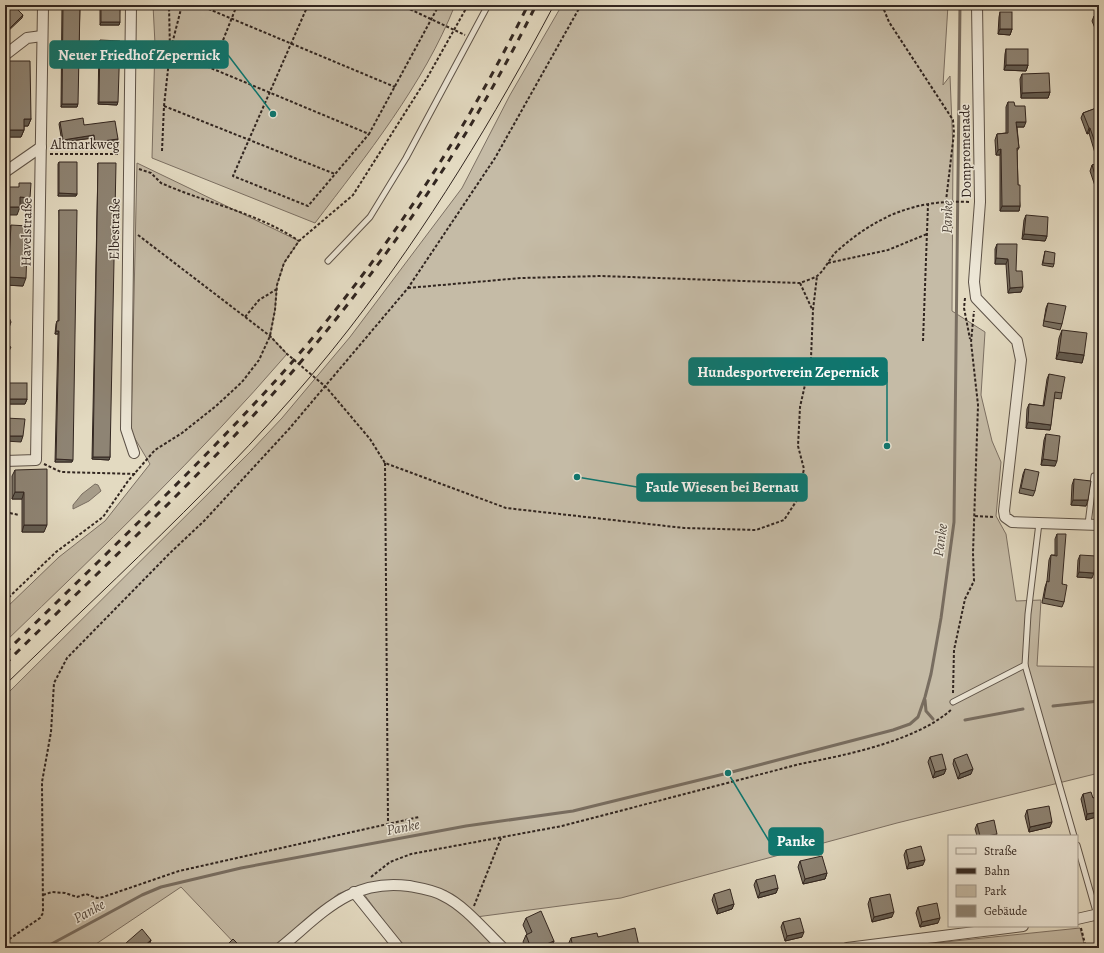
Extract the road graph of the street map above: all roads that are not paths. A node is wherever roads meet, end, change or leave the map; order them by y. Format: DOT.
graph roads {
  1 [pos="43,5"];
  2 [pos="131,5"];
  3 [pos="488,5"];
  4 [pos="977,5"];
  5 [pos="42,36"];
  6 [pos="5,55"];
  7 [pos="41,151"];
  8 [pos="5,172"];
  9 [pos="328,261"];
  10 [pos="134,453"];
  11 [pos="5,461"];
  12 [pos="1094,476"];
  13 [pos="1039,522"];
  14 [pos="1088,524"];
  15 [pos="1099,525"];
  16 [pos="1025,664"];
  17 [pos="953,702"];
  18 [pos="1074,835"];
  19 [pos="1078,848"];
  20 [pos="357,891"];
  21 [pos="1098,915"];
  22 [pos="1078,919"];
  23 [pos="1015,927"];
  24 [pos="280,948"];
  25 [pos="399,948"];
  26 [pos="503,948"];
  27 [pos="847,948"];
  1 -- 5 [label="street, Havelstraße"];
  2 -- 10 [label="street, Elbestraße"];
  3 -- 9 [label="lane"];
  4 -- 13 [label="street, Dompromenade"];
  5 -- 6 [label="street"];
  5 -- 7 [label="street, Havelstraße"];
  7 -- 8 [label="street"];
  7 -- 11 [label="street, Havelstraße"];
  12 -- 14 [label="lane"];
  13 -- 14 [label="street"];
  13 -- 16 [label="lane"];
  14 -- 15 [label="street"];
  16 -- 17 [label="lane"];
  16 -- 18 [label="lane"];
  19 -- 21 [label="lane"];
  20 -- 24 [label="street"];
  20 -- 25 [label="street"];
  20 -- 26 [label="street"];
  21 -- 22 [label="street"];
  23 -- 27 [label="street"];
}
